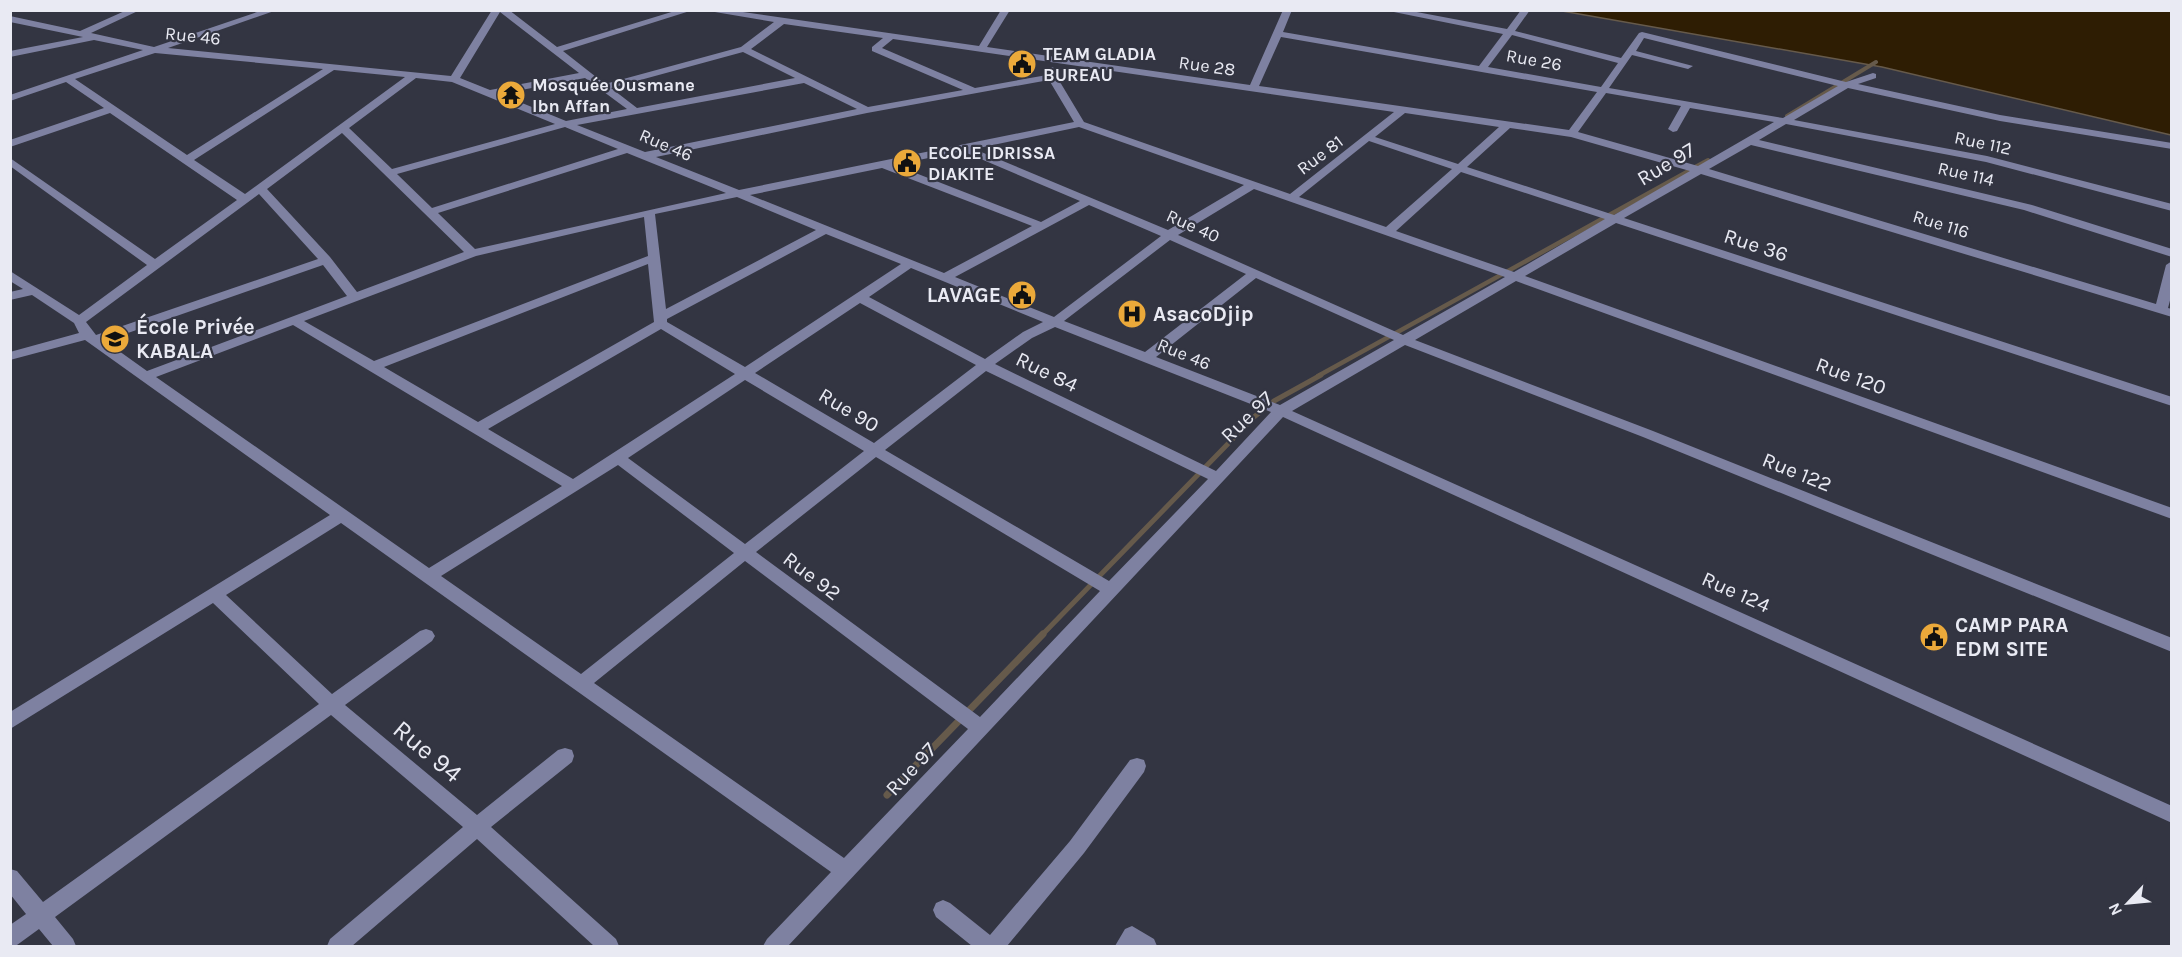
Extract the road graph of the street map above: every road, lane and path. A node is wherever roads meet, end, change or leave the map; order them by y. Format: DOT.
graph roads {
  1 [pos="136,10"];
  2 [pos="273,10"];
  3 [pos="498,10"];
  4 [pos="503,10"];
  5 [pos="689,10"];
  6 [pos="707,10"];
  7 [pos="1006,10"];
  8 [pos="1288,10"];
  9 [pos="1388,10"];
  10 [pos="1527,10"];
  11 [pos="733,12"];
  12 [pos="10,19"];
  13 [pos="782,21"];
  14 [pos="26,23"];
  15 [pos="10,26"];
  16 [pos="1510,32"];
  17 [pos="82,34"];
  18 [pos="1277,34"];
  19 [pos="890,37"];
  20 [pos="98,38"];
  21 [pos="744,49"];
  22 [pos="156,50"];
  23 [pos="981,50"];
  24 [pos="556,51"];
  25 [pos="1630,52"];
  26 [pos="10,54"];
  27 [pos="1048,59"];
  28 [pos="1623,61"];
  29 [pos="1688,66"];
  30 [pos="331,68"];
  31 [pos="1482,68"];
  32 [pos="588,74"];
  33 [pos="413,76"];
  34 [pos="1872,76"];
  35 [pos="1052,77"];
  36 [pos="68,79"];
  37 [pos="454,79"];
  38 [pos="807,79"];
  39 [pos="1847,85"];
  40 [pos="604,87"];
  41 [pos="1253,89"];
  42 [pos="1604,89"];
  43 [pos="976,92"];
  44 [pos="489,93"];
  45 [pos="10,98"];
  46 [pos="1687,104"];
  47 [pos="111,108"];
  48 [pos="867,110"];
  49 [pos="1402,110"];
  50 [pos="635,111"];
  51 [pos="1784,121"];
  52 [pos="565,124"];
  53 [pos="1080,124"];
  54 [pos="1507,125"];
  55 [pos="343,128"];
  56 [pos="1673,129"];
  57 [pos="1572,134"];
  58 [pos="1369,138"];
  59 [pos="1750,141"];
  60 [pos="10,144"];
  61 [pos="2172,146"];
  62 [pos="963,148"];
  63 [pos="629,149"];
  64 [pos="644,156"];
  65 [pos="187,160"];
  66 [pos="10,161"];
  67 [pos="882,164"];
  68 [pos="1460,168"];
  69 [pos="1699,170"];
  70 [pos="390,173"];
  71 [pos="1252,185"];
  72 [pos="260,188"];
  73 [pos="736,194"];
  74 [pos="1291,198"];
  75 [pos="244,199"];
  76 [pos="1089,201"];
  77 [pos="2172,208"];
  78 [pos="430,212"];
  79 [pos="649,212"];
  80 [pos="1616,219"];
  81 [pos="1042,226"];
  82 [pos="826,229"];
  83 [pos="1388,232"];
  84 [pos="1169,235"];
  85 [pos="472,253"];
  86 [pos="2172,253"];
  87 [pos="654,258"];
  88 [pos="326,260"];
  89 [pos="911,263"];
  90 [pos="155,265"];
  91 [pos="2172,265"];
  92 [pos="1255,273"];
  93 [pos="10,275"];
  94 [pos="946,277"];
  95 [pos="1517,277"];
  96 [pos="34,291"];
  97 [pos="10,296"];
  98 [pos="354,297"];
  99 [pos="861,298"];
  100 [pos="2166,311"];
  101 [pos="294,320"];
  102 [pos="660,321"];
  103 [pos="1055,322"];
  104 [pos="87,332"];
  105 [pos="1406,340"];
  106 [pos="10,356"];
  107 [pos="1146,358"];
  108 [pos="987,365"];
  109 [pos="372,367"];
  110 [pos="745,374"];
  111 [pos="145,376"];
  112 [pos="2172,402"];
  113 [pos="1281,411"];
  114 [pos="477,429"];
  115 [pos="873,451"];
  116 [pos="618,458"];
  117 [pos="1218,478"];
  118 [pos="574,486"];
  119 [pos="2172,514"];
  120 [pos="342,515"];
  121 [pos="745,554"];
  122 [pos="429,576"];
  123 [pos="1107,588"];
  124 [pos="215,595"];
  125 [pos="426,636"];
  126 [pos="2172,645"];
  127 [pos="581,684"];
  128 [pos="331,704"];
  129 [pos="968,720"];
  130 [pos="10,722"];
  131 [pos="565,756"];
  132 [pos="1137,766"];
  133 [pos="2172,815"];
  134 [pos="477,827"];
  135 [pos="846,871"];
  136 [pos="10,878"];
  137 [pos="943,909"];
  138 [pos="40,916"];
  139 [pos="10,938"];
  140 [pos="66,946"];
  141 [pos="337,946"];
  142 [pos="609,946"];
  143 [pos="774,946"];
  144 [pos="988,946"];
  145 [pos="994,946"];
  146 [pos="1125,946"];
  147 [pos="1147,946"];
  1 -- 17 [label="street"];
  2 -- 22 [label="street"];
  3 -- 37 [label="street"];
  4 -- 24 [label="street"];
  5 -- 24 [label="street"];
  6 -- 11 [label="street, Rue 28"];
  7 -- 23 [label="street"];
  8 -- 18 [label="street"];
  9 -- 16 [label="street"];
  10 -- 16 [label="street"];
  11 -- 13 [label="street, Rue 28"];
  12 -- 14 [label="street, Rue 46"];
  13 -- 19 [label="street, Rue 28"];
  13 -- 21 [label="street"];
  14 -- 15 [label="street"];
  14 -- 17 [label="street, Rue 46"];
  16 -- 28 [label="street"];
  16 -- 31 [label="street"];
  17 -- 20 [label="street, Rue 46"];
  18 -- 31 [label="street, Rue 26"];
  18 -- 41 [label="street"];
  19 -- 23 [label="street, Rue 28"];
  19 -- 43 [label="street"];
  20 -- 22 [label="street, Rue 46"];
  20 -- 26 [label="street"];
  21 -- 38 [label="street"];
  21 -- 40 [label="street"];
  22 -- 30 [label="street, Rue 46"];
  22 -- 36 [label="street"];
  23 -- 27 [label="street, Rue 28"];
  24 -- 32 [label="street"];
  25 -- 28 [label="street"];
  25 -- 29 [label="street"];
  25 -- 39 [label="street"];
  27 -- 35 [label="street"];
  27 -- 41 [label="street, Rue 28"];
  28 -- 42 [label="street"];
  30 -- 33 [label="street, Rue 46"];
  30 -- 65 [label="street"];
  31 -- 42 [label="street, Rue 26"];
  32 -- 40 [label="street"];
  32 -- 44 [label="street"];
  33 -- 37 [label="street, Rue 46"];
  33 -- 55 [label="street"];
  34 -- 39 [label="street, Rue 97"];
  35 -- 43 [label="street"];
  35 -- 53 [label="street"];
  36 -- 45 [label="street"];
  36 -- 47 [label="street"];
  37 -- 44 [label="street, Rue 46"];
  38 -- 48 [label="street"];
  38 -- 50 [label="street"];
  39 -- 51 [label="street, Rue 97"];
  39 -- 61 [label="street"];
  40 -- 50 [label="street"];
  41 -- 49 [label="street, Rue 28"];
  42 -- 46 [label="street, Rue 26"];
  42 -- 57 [label="street"];
  43 -- 48 [label="street"];
  44 -- 52 [label="street, Rue 46"];
  46 -- 51 [label="street, Rue 26"];
  46 -- 56 [label="street"];
  47 -- 60 [label="street"];
  47 -- 65 [label="street"];
  48 -- 64 [label="street"];
  49 -- 54 [label="street, Rue 28"];
  49 -- 58 [label="street"];
  50 -- 52 [label="street"];
  51 -- 59 [label="street, Rue 97"];
  51 -- 77 [label="street, Rue 112"];
  52 -- 63 [label="street, Rue 46"];
  52 -- 70 [label="street"];
  53 -- 62 [label="street"];
  53 -- 71 [label="street, Rue 120"];
  54 -- 57 [label="street, Rue 28"];
  54 -- 68 [label="street"];
  55 -- 70 [label="street"];
  55 -- 72 [label="street"];
  57 -- 69 [label="street, Rue 28"];
  58 -- 68 [label="street, Rue 36"];
  58 -- 74 [label="street, Rue 81"];
  59 -- 69 [label="street, Rue 97"];
  59 -- 86 [label="street, Rue 114"];
  62 -- 67 [label="street"];
  62 -- 76 [label="street, Rue 40"];
  63 -- 64 [label="street, Rue 46"];
  63 -- 78 [label="street"];
  64 -- 73 [label="street, Rue 46"];
  65 -- 75 [label="street"];
  66 -- 90 [label="street"];
  67 -- 73 [label="street"];
  67 -- 81 [label="street"];
  68 -- 80 [label="street, Rue 36"];
  68 -- 83 [label="street"];
  69 -- 80 [label="street, Rue 97"];
  69 -- 100 [label="street, Rue 116"];
  70 -- 78 [label="street"];
  71 -- 74 [label="street, Rue 120"];
  71 -- 84 [label="street"];
  72 -- 75 [label="street"];
  72 -- 88 [label="street"];
  73 -- 79 [label="street"];
  73 -- 82 [label="street, Rue 46"];
  74 -- 83 [label="street, Rue 120"];
  75 -- 90 [label="street"];
  76 -- 81 [label="street"];
  76 -- 84 [label="street, Rue 40"];
  78 -- 85 [label="street"];
  79 -- 85 [label="street"];
  79 -- 87 [label="street"];
  80 -- 95 [label="street, Rue 97"];
  80 -- 112 [label="street, Rue 36"];
  81 -- 94 [label="street"];
  82 -- 89 [label="street, Rue 46"];
  82 -- 102 [label="street"];
  83 -- 95 [label="street, Rue 120"];
  84 -- 92 [label="street, Rue 40"];
  84 -- 103 [label="street"];
  85 -- 98 [label="street"];
  87 -- 102 [label="street"];
  87 -- 109 [label="street"];
  88 -- 98 [label="street"];
  88 -- 104 [label="street"];
  89 -- 94 [label="street, Rue 46"];
  89 -- 99 [label="street"];
  90 -- 104 [label="street"];
  91 -- 100 [label="street"];
  92 -- 105 [label="street, Rue 40"];
  92 -- 107 [label="street"];
  93 -- 96 [label="street"];
  94 -- 103 [label="street, Rue 46"];
  95 -- 105 [label="street, Rue 97"];
  95 -- 119 [label="street, Rue 120"];
  96 -- 97 [label="street"];
  96 -- 104 [label="street"];
  98 -- 101 [label="street"];
  99 -- 108 [label="street, Rue 84"];
  99 -- 110 [label="street"];
  101 -- 109 [label="street"];
  101 -- 111 [label="street"];
  102 -- 110 [label="street, Rue 90"];
  102 -- 114 [label="street"];
  103 -- 107 [label="street, Rue 46"];
  103 -- 108 [label="street"];
  104 -- 106 [label="street"];
  104 -- 111 [label="street"];
  105 -- 113 [label="street, Rue 97"];
  105 -- 126 [label="street, Rue 122"];
  107 -- 113 [label="street, Rue 46"];
  108 -- 115 [label="street"];
  108 -- 117 [label="street, Rue 84"];
  109 -- 114 [label="street"];
  110 -- 115 [label="street, Rue 90"];
  110 -- 116 [label="street"];
  111 -- 120 [label="street"];
  113 -- 117 [label="street, Rue 97"];
  113 -- 133 [label="street, Rue 124"];
  114 -- 118 [label="street"];
  115 -- 121 [label="street"];
  115 -- 123 [label="street, Rue 90"];
  116 -- 118 [label="street"];
  116 -- 121 [label="street, Rue 92"];
  117 -- 123 [label="street, Rue 97"];
  118 -- 122 [label="street"];
  120 -- 122 [label="street"];
  120 -- 124 [label="street"];
  121 -- 127 [label="street"];
  121 -- 129 [label="street, Rue 92"];
  122 -- 127 [label="street"];
  123 -- 129 [label="street, Rue 97"];
  124 -- 128 [label="street, Rue 94"];
  124 -- 130 [label="street"];
  125 -- 128 [label="street"];
  127 -- 135 [label="street"];
  128 -- 134 [label="street, Rue 94"];
  128 -- 138 [label="street"];
  129 -- 135 [label="street, Rue 97"];
  131 -- 134 [label="street"];
  132 -- 145 [label="street"];
  134 -- 141 [label="street"];
  134 -- 142 [label="street, Rue 94"];
  135 -- 143 [label="street, Rue 97"];
  136 -- 138 [label="street"];
  137 -- 144 [label="street"];
  138 -- 139 [label="street"];
  138 -- 140 [label="street"];
  146 -- 147 [label="street"];
}
